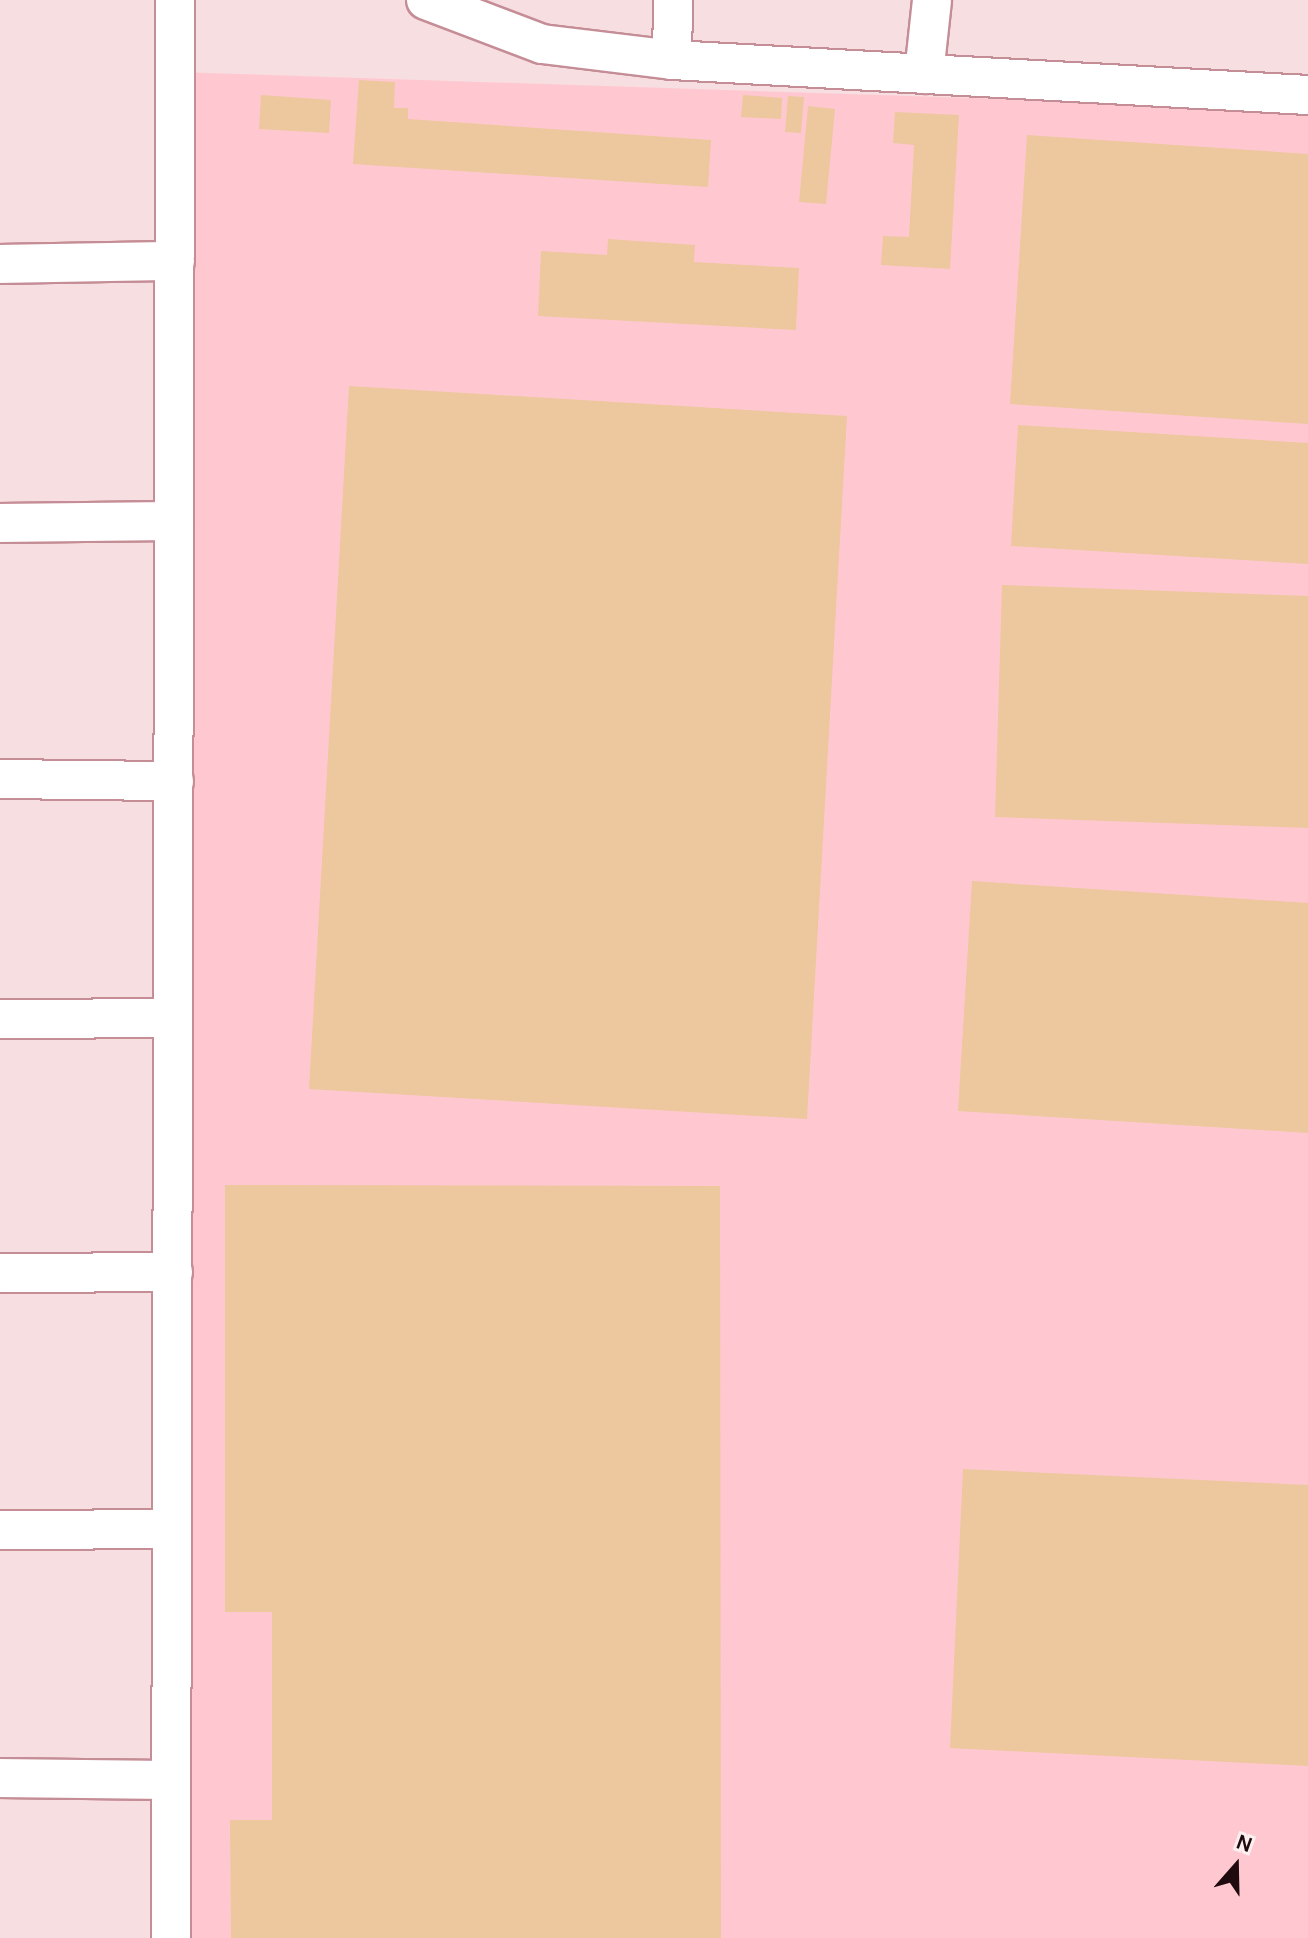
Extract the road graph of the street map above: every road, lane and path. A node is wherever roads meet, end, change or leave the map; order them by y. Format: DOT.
graph roads {
  1 [pos="175,0"];
  2 [pos="426,0"];
  3 [pos="673,0"];
  4 [pos="932,0"];
  5 [pos="672,60"];
  6 [pos="924,74"];
  7 [pos="1308,95"];
  8 [pos="175,261"];
  9 [pos="0,264"];
  10 [pos="174,521"];
  11 [pos="0,523"];
  12 [pos="0,779"];
  13 [pos="174,781"];
  14 [pos="173,1018"];
  15 [pos="0,1019"];
  16 [pos="173,1272"];
  17 [pos="0,1273"];
  18 [pos="172,1529"];
  19 [pos="0,1530"];
  20 [pos="0,1778"];
  21 [pos="171,1780"];
  22 [pos="171,1938"];
  1 -- 8 [label="street"];
  2 -- 5 [label="street"];
  3 -- 5 [label="street"];
  4 -- 6 [label="street"];
  5 -- 6 [label="street"];
  6 -- 7 [label="street"];
  8 -- 9 [label="street"];
  8 -- 10 [label="street"];
  10 -- 11 [label="street"];
  10 -- 13 [label="street"];
  12 -- 13 [label="street"];
  13 -- 14 [label="street"];
  14 -- 15 [label="street"];
  14 -- 16 [label="street"];
  16 -- 17 [label="street"];
  16 -- 18 [label="street"];
  18 -- 19 [label="street"];
  18 -- 21 [label="street"];
  20 -- 21 [label="street"];
  21 -- 22 [label="street"];
}
